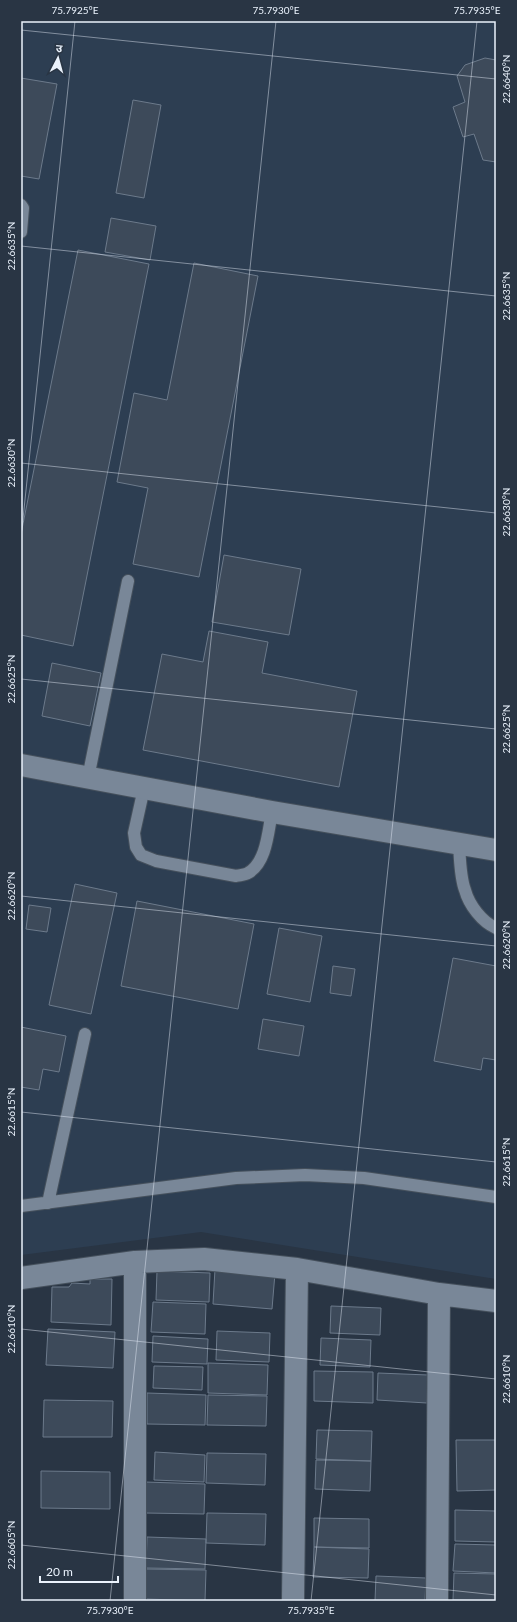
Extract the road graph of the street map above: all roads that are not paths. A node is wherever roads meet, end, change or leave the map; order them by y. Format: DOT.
graph roads {
  1 [pos="21,204"];
  2 [pos="21,232"];
  3 [pos="128,581"];
  4 [pos="21,765"];
  5 [pos="88,778"];
  6 [pos="144,788"];
  7 [pos="272,812"];
  8 [pos="459,844"];
  9 [pos="496,850"];
  10 [pos="496,928"];
  11 [pos="85,1034"];
  12 [pos="496,1197"];
  13 [pos="48,1202"];
  14 [pos="21,1206"];
  15 [pos="135,1262"];
  16 [pos="297,1269"];
  17 [pos="21,1278"];
  18 [pos="440,1294"];
  19 [pos="496,1301"];
  20 [pos="135,1601"];
  21 [pos="293,1601"];
  22 [pos="437,1601"];
  1 -- 2 [label="lane"];
  3 -- 5 [label="lane"];
  4 -- 5 [label="street"];
  5 -- 6 [label="street"];
  6 -- 7 [label="street"];
  6 -- 7 [label="lane"];
  7 -- 8 [label="street"];
  8 -- 9 [label="street"];
  8 -- 10 [label="lane"];
  11 -- 13 [label="lane"];
  12 -- 13 [label="lane"];
  13 -- 14 [label="lane"];
  15 -- 16 [label="street"];
  15 -- 17 [label="street"];
  15 -- 20 [label="street"];
  16 -- 18 [label="street"];
  16 -- 21 [label="street"];
  18 -- 19 [label="street"];
  18 -- 22 [label="street"];
}
